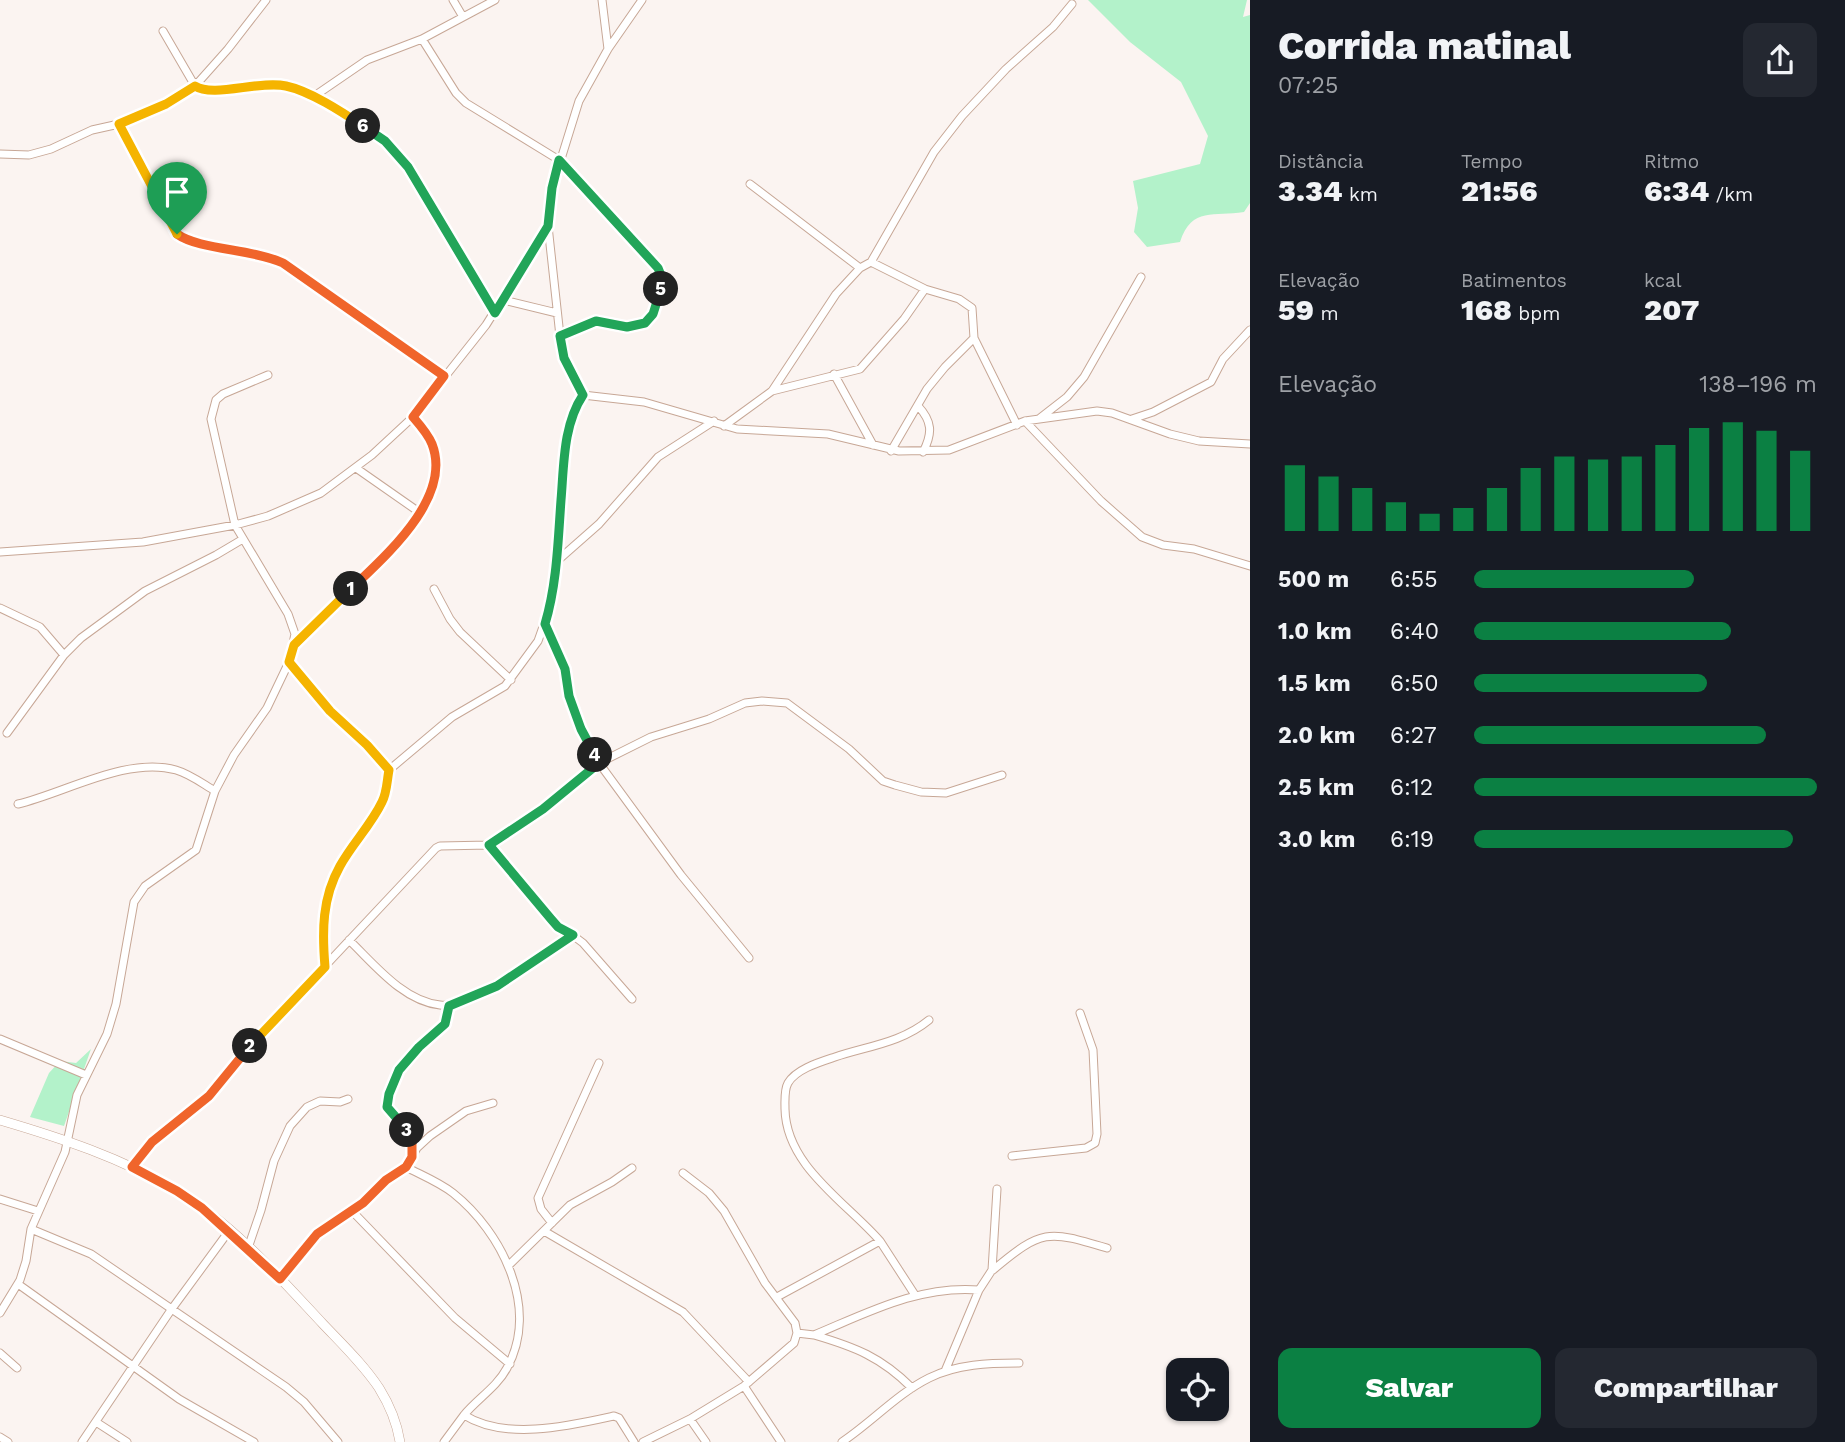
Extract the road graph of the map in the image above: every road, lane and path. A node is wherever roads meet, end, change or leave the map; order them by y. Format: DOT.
graph roads {
  1 [pos="266,0"];
  2 [pos="453,0"];
  3 [pos="495,0"];
  4 [pos="602,0"];
  5 [pos="642,0"];
  6 [pos="1072,4"];
  7 [pos="463,17"];
  8 [pos="163,31"];
  9 [pos="422,39"];
  10 [pos="608,49"];
  11 [pos="195,86"];
  12 [pos="313,97"];
  13 [pos="119,124"];
  14 [pos="0,154"];
  15 [pos="559,160"];
  16 [pos="750,184"];
  17 [pos="548,226"];
  18 [pos="871,262"];
  19 [pos="860,268"];
  20 [pos="1141,277"];
  21 [pos="925,289"];
  22 [pos="503,300"];
  23 [pos="495,313"];
  24 [pos="557,313"];
  25 [pos="1250,330"];
  26 [pos="560,336"];
  27 [pos="974,338"];
  28 [pos="835,374"];
  29 [pos="268,375"];
  30 [pos="444,376"];
  31 [pos="772,391"];
  32 [pos="583,395"];
  33 [pos="918,406"];
  34 [pos="413,417"];
  35 [pos="1039,418"];
  36 [pos="1131,419"];
  37 [pos="714,421"];
  38 [pos="1021,423"];
  39 [pos="724,426"];
  40 [pos="1250,444"];
  41 [pos="873,445"];
  42 [pos="891,451"];
  43 [pos="923,452"];
  44 [pos="356,468"];
  45 [pos="419,512"];
  46 [pos="235,525"];
  47 [pos="243,539"];
  48 [pos="0,552"];
  49 [pos="557,561"];
  50 [pos="1250,566"];
  51 [pos="434,589"];
  52 [pos="0,608"];
  53 [pos="545,624"];
  54 [pos="294,645"];
  55 [pos="64,655"];
  56 [pos="289,662"];
  57 [pos="511,680"];
  58 [pos="7,733"];
  59 [pos="599,763"];
  60 [pos="389,770"];
  61 [pos="1002,775"];
  62 [pos="215,791"];
  63 [pos="18,804"];
  64 [pos="489,845"];
  65 [pos="573,935"];
  66 [pos="349,940"];
  67 [pos="750,958"];
  68 [pos="325,967"];
  69 [pos="632,999"];
  70 [pos="449,1006"];
  71 [pos="1080,1013"];
  72 [pos="929,1020"];
  73 [pos="0,1039"];
  74 [pos="599,1063"];
  75 [pos="86,1075"];
  76 [pos="348,1099"];
  77 [pos="493,1103"];
  78 [pos="0,1120"];
  79 [pos="68,1140"];
  80 [pos="1012,1156"];
  81 [pos="412,1157"];
  82 [pos="132,1167"];
  83 [pos="406,1167"];
  84 [pos="632,1167"];
  85 [pos="683,1173"];
  86 [pos="997,1189"];
  87 [pos="0,1199"];
  88 [pos="38,1211"];
  89 [pos="352,1211"];
  90 [pos="552,1223"];
  91 [pos="31,1229"];
  92 [pos="229,1231"];
  93 [pos="544,1231"];
  94 [pos="880,1241"];
  95 [pos="248,1248"];
  96 [pos="1107,1248"];
  97 [pos="509,1265"];
  98 [pos="992,1270"];
  99 [pos="280,1279"];
  100 [pos="18,1284"];
  101 [pos="979,1290"];
  102 [pos="915,1295"];
  103 [pos="777,1297"];
  104 [pos="171,1310"];
  105 [pos="0,1313"];
  106 [pos="797,1333"];
  107 [pos="814,1335"];
  108 [pos="0,1353"];
  109 [pos="1019,1363"];
  110 [pos="510,1364"];
  111 [pos="133,1367"];
  112 [pos="17,1368"];
  113 [pos="945,1371"];
  114 [pos="747,1384"];
  115 [pos="912,1388"];
  116 [pos="464,1415"];
  117 [pos="690,1419"];
  118 [pos="96,1422"];
  119 [pos="0,1437"];
  120 [pos="8,1442"];
  121 [pos="82,1442"];
  122 [pos="127,1442"];
  123 [pos="254,1442"];
  124 [pos="338,1442"];
  125 [pos="400,1442"];
  126 [pos="444,1442"];
  127 [pos="634,1442"];
  128 [pos="643,1442"];
  129 [pos="706,1442"];
  130 [pos="781,1442"];
  131 [pos="842,1442"];
  1 -- 11 [label="street"];
  2 -- 7 [label="street"];
  3 -- 7 [label="street"];
  4 -- 10 [label="street"];
  5 -- 10 [label="street"];
  6 -- 18 [label="street"];
  7 -- 9 [label="street"];
  8 -- 11 [label="street"];
  9 -- 12 [label="street"];
  9 -- 15 [label="street"];
  10 -- 15 [label="street"];
  11 -- 12 [label="street"];
  11 -- 13 [label="street"];
  12 -- 23 [label="street"];
  13 -- 14 [label="street"];
  13 -- 30 [label="street"];
  15 -- 17 [label="street"];
  15 -- 26 [label="street"];
  16 -- 19 [label="street"];
  17 -- 22 [label="street"];
  17 -- 24 [label="street"];
  18 -- 19 [label="street"];
  18 -- 21 [label="street"];
  19 -- 31 [label="street"];
  20 -- 35 [label="street"];
  21 -- 27 [label="street"];
  21 -- 28 [label="street"];
  22 -- 23 [label="street"];
  22 -- 24 [label="street"];
  23 -- 30 [label="street"];
  24 -- 26 [label="street"];
  25 -- 36 [label="street"];
  26 -- 32 [label="street"];
  27 -- 33 [label="street"];
  27 -- 38 [label="street"];
  28 -- 31 [label="street"];
  28 -- 41 [label="street"];
  29 -- 46 [label="street"];
  30 -- 34 [label="street"];
  31 -- 39 [label="street"];
  32 -- 37 [label="street"];
  32 -- 49 [label="street"];
  33 -- 42 [label="street"];
  33 -- 43 [label="street"];
  34 -- 44 [label="street"];
  34 -- 45 [label="street"];
  35 -- 36 [label="street"];
  35 -- 38 [label="street"];
  36 -- 40 [label="street"];
  37 -- 39 [label="street"];
  37 -- 49 [label="street"];
  38 -- 43 [label="street"];
  38 -- 50 [label="street"];
  39 -- 41 [label="street"];
  41 -- 42 [label="street"];
  42 -- 43 [label="street"];
  44 -- 45 [label="street"];
  44 -- 46 [label="street"];
  45 -- 54 [label="street"];
  46 -- 47 [label="street"];
  46 -- 48 [label="street"];
  47 -- 54 [label="street"];
  47 -- 55 [label="street"];
  49 -- 53 [label="street"];
  51 -- 57 [label="street"];
  52 -- 55 [label="street"];
  53 -- 57 [label="street"];
  53 -- 59 [label="street"];
  54 -- 56 [label="street"];
  55 -- 58 [label="street"];
  56 -- 60 [label="street"];
  56 -- 62 [label="street"];
  57 -- 60 [label="street"];
  59 -- 61 [label="street"];
  59 -- 64 [label="street"];
  59 -- 67 [label="street"];
  60 -- 68 [label="street"];
  62 -- 63 [label="street"];
  62 -- 75 [label="street"];
  64 -- 65 [label="street"];
  64 -- 66 [label="street"];
  65 -- 69 [label="street"];
  65 -- 70 [label="street"];
  66 -- 68 [label="street"];
  66 -- 70 [label="street"];
  68 -- 82 [label="street"];
  70 -- 81 [label="street"];
  71 -- 80 [label="street"];
  72 -- 94 [label="street"];
  73 -- 75 [label="street"];
  74 -- 90 [label="street"];
  75 -- 79 [label="street"];
  76 -- 95 [label="street"];
  77 -- 81 [label="street"];
  78 -- 79 [label="street"];
  79 -- 82 [label="street"];
  79 -- 88 [label="street"];
  81 -- 83 [label="street"];
  82 -- 92 [label="street"];
  83 -- 89 [label="street"];
  83 -- 97 [label="street"];
  84 -- 90 [label="street"];
  85 -- 103 [label="street"];
  86 -- 98 [label="street"];
  87 -- 88 [label="street"];
  88 -- 91 [label="street"];
  89 -- 99 [label="street"];
  89 -- 110 [label="street"];
  90 -- 93 [label="street"];
  91 -- 100 [label="street"];
  91 -- 104 [label="street"];
  92 -- 95 [label="street"];
  92 -- 104 [label="street"];
  93 -- 97 [label="street"];
  93 -- 114 [label="street"];
  94 -- 102 [label="street"];
  94 -- 103 [label="street"];
  95 -- 99 [label="street"];
  96 -- 98 [label="street"];
  97 -- 110 [label="street"];
  98 -- 101 [label="street"];
  99 -- 125 [label="street"];
  100 -- 105 [label="street"];
  100 -- 111 [label="street"];
  101 -- 102 [label="street"];
  101 -- 113 [label="street"];
  102 -- 107 [label="street"];
  103 -- 106 [label="street"];
  104 -- 111 [label="street"];
  104 -- 124 [label="street"];
  106 -- 107 [label="street"];
  106 -- 114 [label="street"];
  107 -- 115 [label="street"];
  108 -- 112 [label="street"];
  109 -- 113 [label="street"];
  110 -- 116 [label="street"];
  111 -- 118 [label="street"];
  111 -- 123 [label="street"];
  113 -- 115 [label="street"];
  114 -- 117 [label="street"];
  114 -- 130 [label="street"];
  115 -- 131 [label="street"];
  116 -- 126 [label="street"];
  116 -- 127 [label="street"];
  117 -- 128 [label="street"];
  117 -- 129 [label="street"];
  118 -- 121 [label="street"];
  118 -- 122 [label="street"];
  119 -- 120 [label="street"];
}
